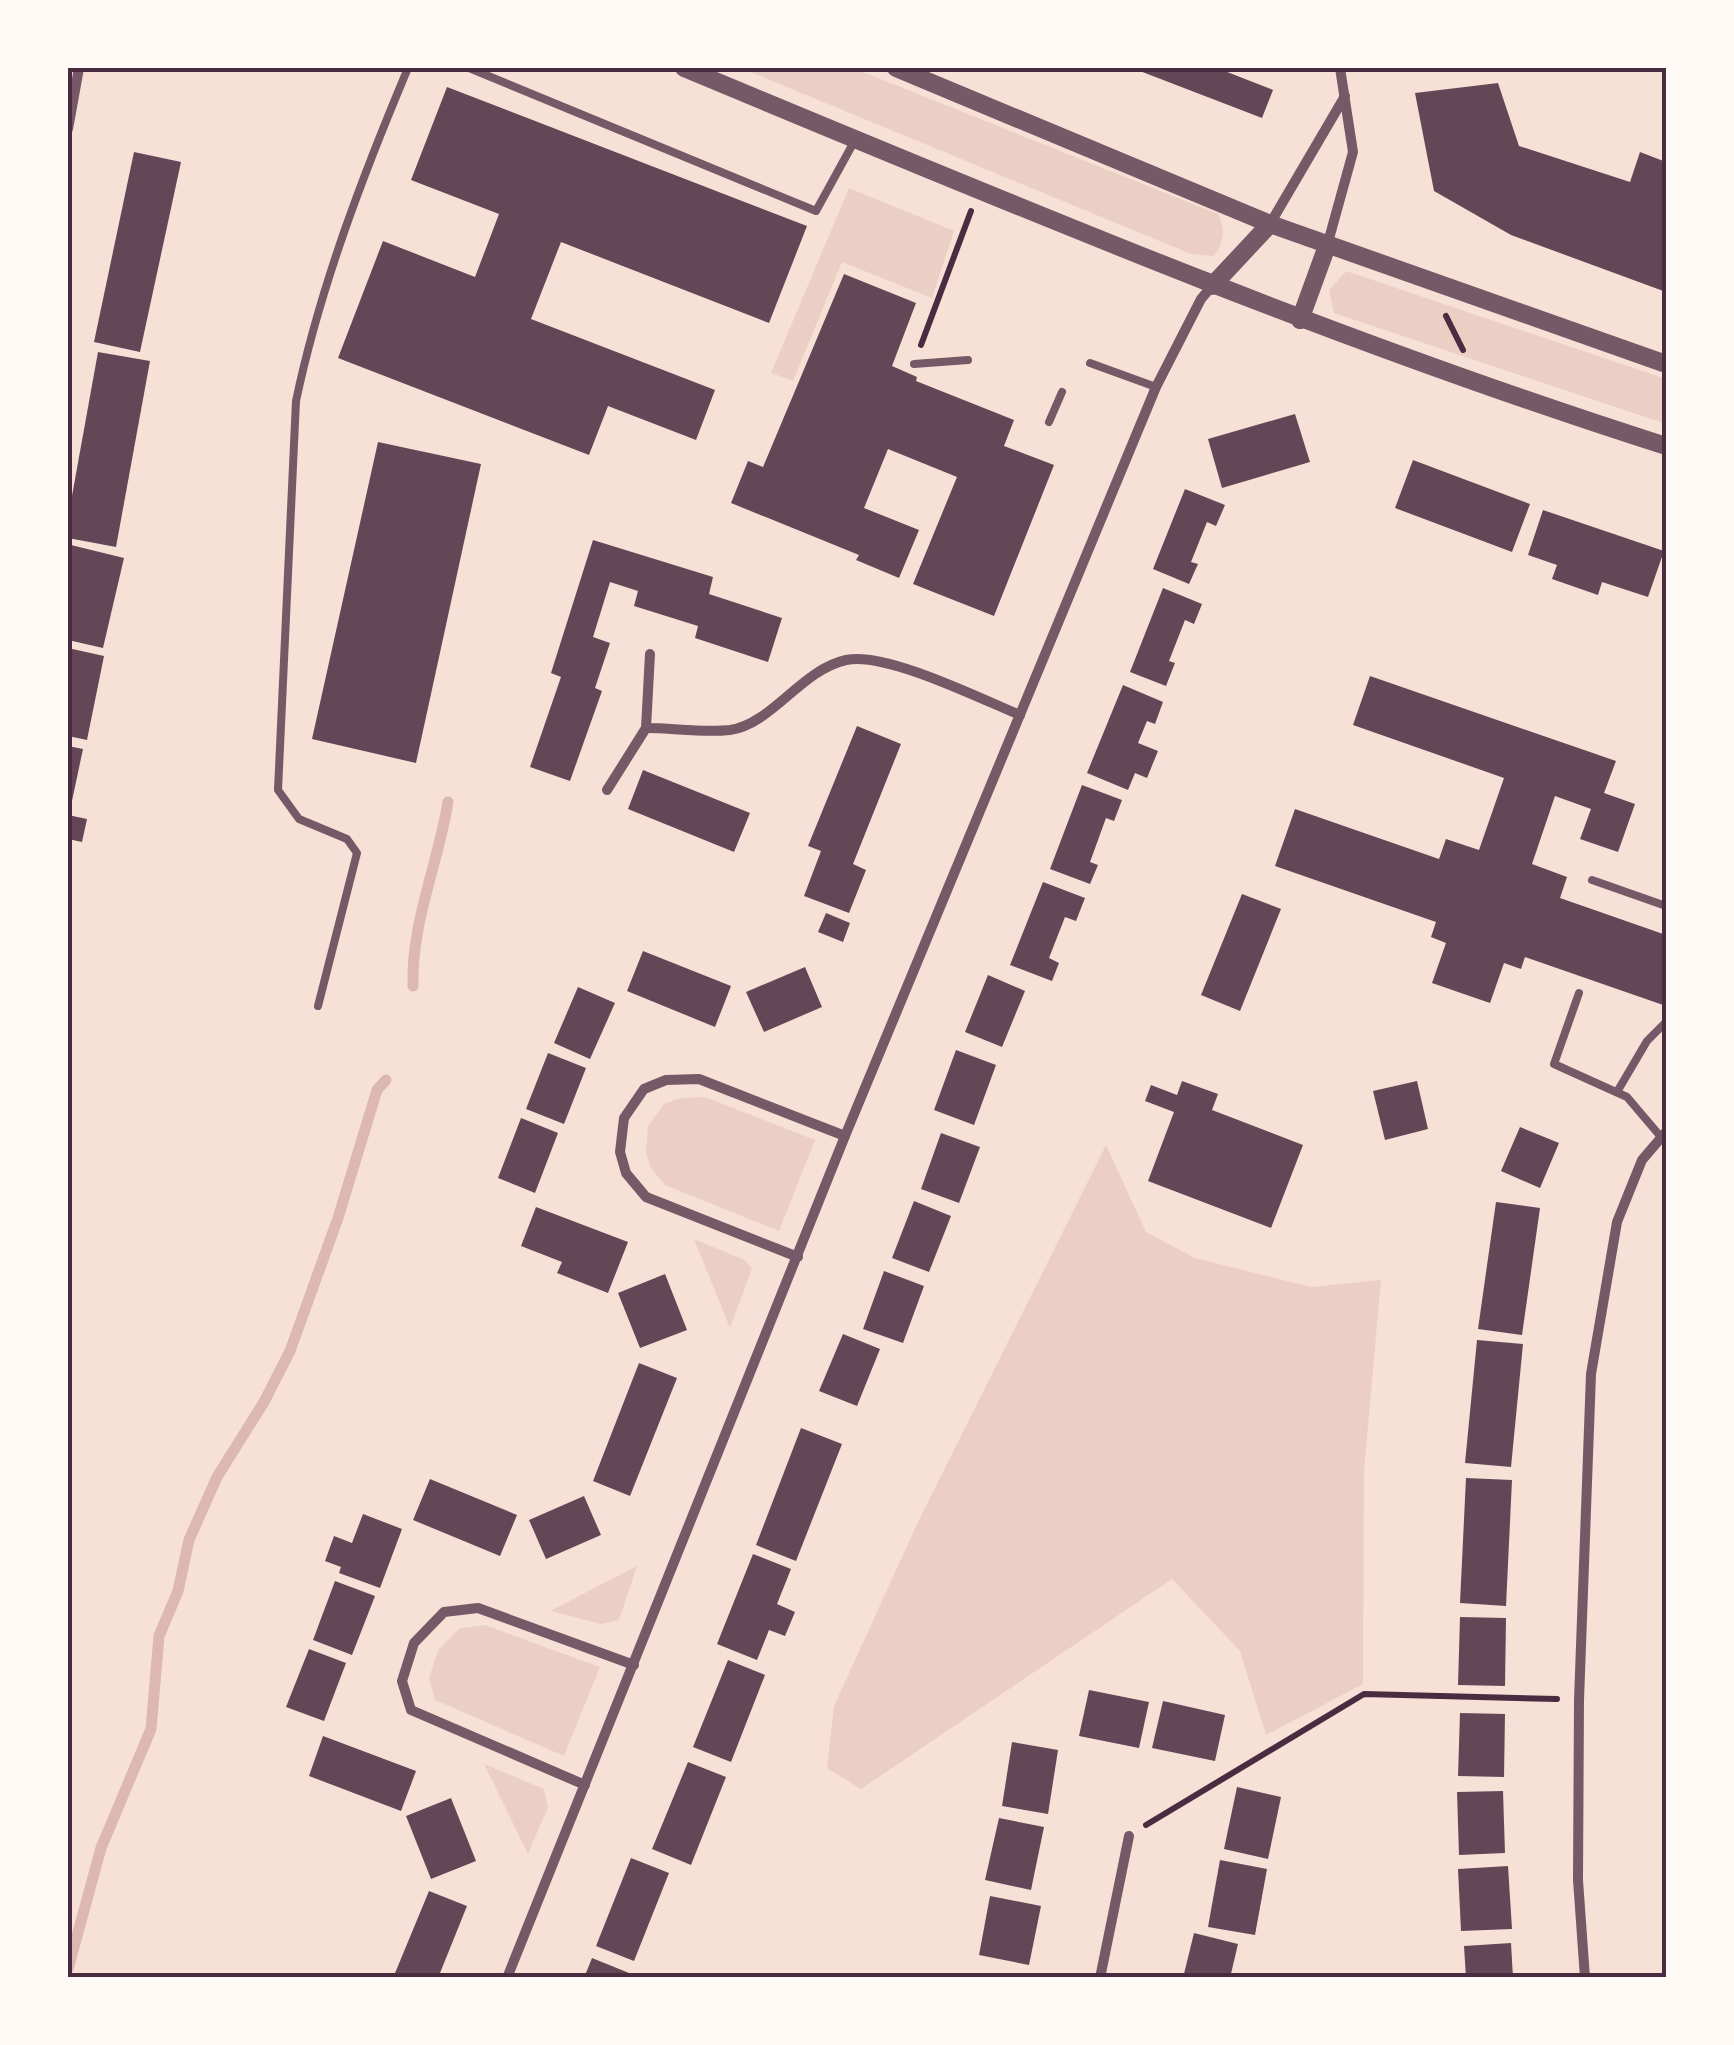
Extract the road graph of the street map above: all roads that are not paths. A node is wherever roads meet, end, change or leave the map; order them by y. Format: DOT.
graph roads {
  1 [pos="79,68"];
  2 [pos="408,68"];
  3 [pos="469,68"];
  4 [pos="684,68"];
  5 [pos="896,68"];
  6 [pos="1340,68"];
  7 [pos="1346,94"];
  8 [pos="68,129"];
  9 [pos="856,139"];
  10 [pos="1270,224"];
  11 [pos="1327,246"];
  12 [pos="1212,286"];
  13 [pos="1300,320"];
  14 [pos="968,360"];
  15 [pos="1090,362"];
  16 [pos="914,364"];
  17 [pos="1666,364"];
  18 [pos="1156,387"];
  19 [pos="1062,392"];
  20 [pos="1049,422"];
  21 [pos="1666,446"];
  22 [pos="650,654"];
  23 [pos="1020,715"];
  24 [pos="646,728"];
  25 [pos="607,790"];
  26 [pos="1592,880"];
  27 [pos="1666,906"];
  28 [pos="1579,993"];
  29 [pos="318,1006"];
  30 [pos="1666,1022"];
  31 [pos="1617,1092"];
  32 [pos="1664,1134"];
  33 [pos="845,1136"];
  34 [pos="798,1257"];
  35 [pos="634,1665"];
  36 [pos="585,1785"];
  37 [pos="1129,1836"];
  38 [pos="507,1978"];
  39 [pos="1100,1978"];
  40 [pos="1586,1978"];
  1 -- 8 [label="street"];
  2 -- 29 [label="lane"];
  3 -- 9 [label="lane"];
  4 -- 9 [label="street"];
  5 -- 10 [label="street"];
  6 -- 7 [label="street"];
  7 -- 10 [label="street"];
  7 -- 11 [label="street"];
  9 -- 12 [label="street"];
  10 -- 11 [label="street"];
  10 -- 12 [label="street"];
  11 -- 13 [label="street"];
  11 -- 17 [label="street"];
  12 -- 13 [label="street"];
  12 -- 18 [label="street"];
  13 -- 21 [label="street"];
  14 -- 16 [label="lane"];
  15 -- 18 [label="lane"];
  18 -- 23 [label="street"];
  19 -- 20 [label="lane"];
  22 -- 24 [label="street"];
  23 -- 24 [label="street"];
  23 -- 33 [label="street"];
  24 -- 25 [label="street"];
  26 -- 27 [label="lane"];
  28 -- 31 [label="lane"];
  30 -- 31 [label="lane"];
  31 -- 32 [label="lane"];
  32 -- 40 [label="street"];
  33 -- 34 [label="street"];
  33 -- 34 [label="street"];
  34 -- 35 [label="street"];
  35 -- 36 [label="street"];
  35 -- 36 [label="street"];
  36 -- 38 [label="street"];
  37 -- 39 [label="street"];
}
